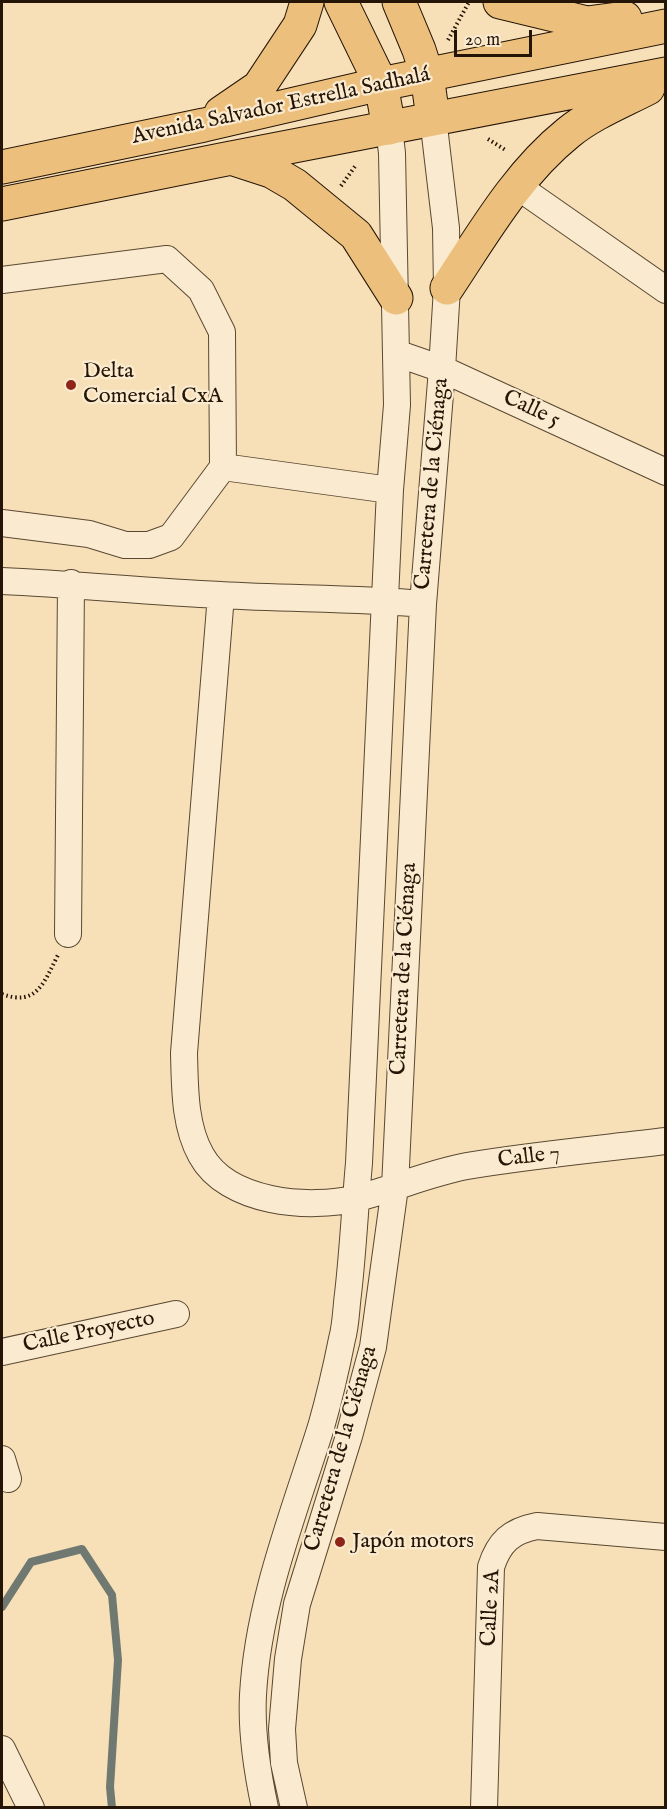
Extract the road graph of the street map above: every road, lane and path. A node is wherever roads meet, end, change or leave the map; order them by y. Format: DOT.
graph roads {
  1 [pos="307,2"];
  2 [pos="341,2"];
  3 [pos="399,2"];
  4 [pos="469,2"];
  5 [pos="500,2"];
  6 [pos="575,12"];
  7 [pos="666,13"];
  8 [pos="666,26"];
  9 [pos="445,46"];
  10 [pos="666,74"];
  11 [pos="427,75"];
  12 [pos="666,81"];
  13 [pos="381,84"];
  14 [pos="433,118"];
  15 [pos="204,124"];
  16 [pos="389,128"];
  17 [pos="229,157"];
  18 [pos="2,167"];
  19 [pos="517,186"];
  20 [pos="2,204"];
  21 [pos="2,280"];
  22 [pos="447,288"];
  23 [pos="666,290"];
  24 [pos="396,298"];
  25 [pos="396,352"];
  26 [pos="442,369"];
  27 [pos="223,467"];
  28 [pos="666,472"];
  29 [pos="390,490"];
  30 [pos="2,523"];
  31 [pos="2,581"];
  32 [pos="71,583"];
  33 [pos="220,595"];
  34 [pos="386,600"];
  35 [pos="423,604"];
  36 [pos="68,934"];
  37 [pos="56,958"];
  38 [pos="2,994"];
  39 [pos="666,1141"];
  40 [pos="395,1187"];
  41 [pos="356,1199"];
  42 [pos="176,1314"];
  43 [pos="2,1352"];
  44 [pos="666,1537"];
  45 [pos="2,1749"];
  46 [pos="31,1808"];
  47 [pos="265,1808"];
  48 [pos="294,1808"];
  49 [pos="484,1808"];
  1 -- 15 [label="main road"];
  2 -- 13 [label="main road"];
  3 -- 11 [label="main road"];
  4 -- 9 [label="path"];
  5 -- 6 [label="main road"];
  6 -- 7 [label="main road"];
  8 -- 11 [label="main road, Avenida Salvador Estrella Sadhalá"];
  10 -- 14 [label="main road, Avenida Salvador Estrella Sadhalá"];
  11 -- 13 [label="main road, Avenida Salvador Estrella Sadhalá"];
  11 -- 14 [label="main road"];
  12 -- 19 [label="main road"];
  13 -- 15 [label="main road, Avenida Salvador Estrella Sadhalá"];
  13 -- 16 [label="main road"];
  14 -- 16 [label="main road, Avenida Salvador Estrella Sadhalá"];
  14 -- 22 [label="street, Carretera de la Ciénaga"];
  15 -- 18 [label="main road, Avenida Salvador Estrella Sadhalá"];
  16 -- 17 [label="main road, Avenida Salvador Estrella Sadhalá"];
  16 -- 24 [label="street, Carretera de la Ciénaga"];
  17 -- 20 [label="main road, Avenida Salvador Estrella Sadhalá"];
  17 -- 24 [label="main road"];
  19 -- 22 [label="main road"];
  19 -- 23 [label="street"];
  21 -- 27 [label="street"];
  22 -- 26 [label="street, Carretera de la Ciénaga"];
  24 -- 25 [label="street, Carretera de la Ciénaga"];
  25 -- 26 [label="street, Calle 5"];
  25 -- 29 [label="street, Carretera de la Ciénaga"];
  26 -- 28 [label="street, Calle 5"];
  26 -- 35 [label="street, Carretera de la Ciénaga"];
  27 -- 29 [label="street"];
  27 -- 30 [label="street"];
  29 -- 34 [label="street, Carretera de la Ciénaga"];
  31 -- 32 [label="street"];
  32 -- 33 [label="street"];
  32 -- 36 [label="street"];
  33 -- 34 [label="street"];
  33 -- 41 [label="street, Calle 7"];
  34 -- 35 [label="street"];
  34 -- 41 [label="street, Carretera de la Ciénaga"];
  35 -- 40 [label="street, Carretera de la Ciénaga"];
  37 -- 38 [label="path"];
  39 -- 40 [label="street, Calle 7"];
  40 -- 41 [label="street, Calle 7"];
  40 -- 48 [label="street, Carretera de la Ciénaga"];
  41 -- 47 [label="street, Carretera de la Ciénaga"];
  42 -- 43 [label="street, Calle Proyecto"];
  44 -- 49 [label="street, Calle 2A"];
  45 -- 46 [label="street"];
}
